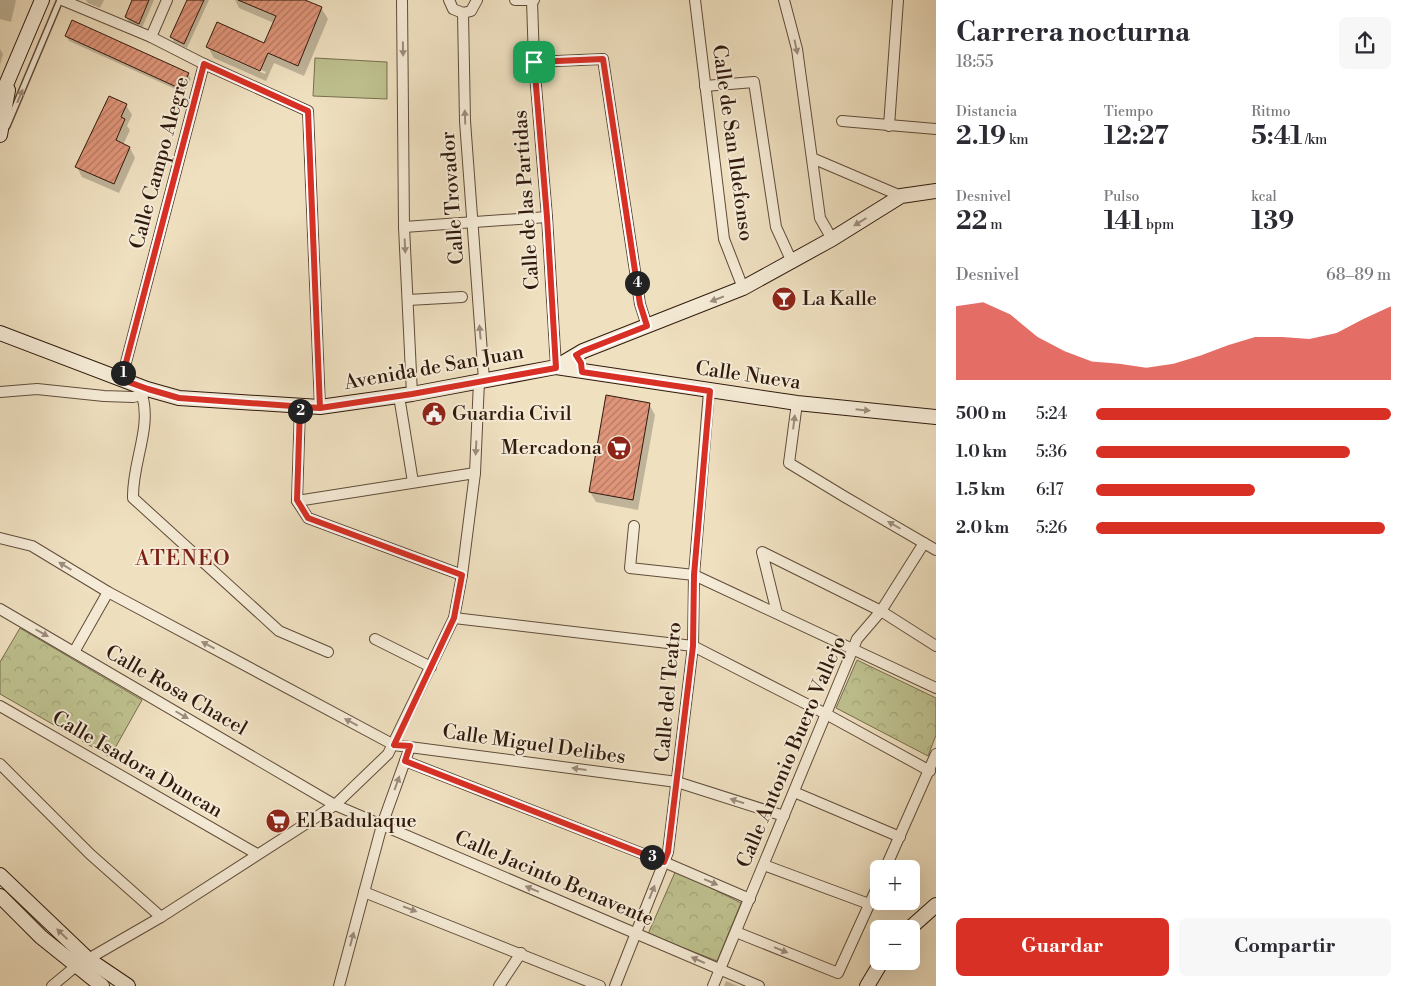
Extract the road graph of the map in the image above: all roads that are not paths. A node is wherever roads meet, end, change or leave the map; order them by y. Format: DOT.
graph roads {
  1 [pos="42,0"];
  2 [pos="61,0"];
  3 [pos="167,0"];
  4 [pos="402,0"];
  5 [pos="449,0"];
  6 [pos="477,0"];
  7 [pos="515,0"];
  8 [pos="533,0"];
  9 [pos="694,0"];
  10 [pos="784,0"];
  11 [pos="898,0"];
  12 [pos="462,13"];
  13 [pos="151,37"];
  14 [pos="534,62"];
  15 [pos="204,64"];
  16 [pos="11,72"];
  17 [pos="705,86"];
  18 [pos="0,99"];
  19 [pos="842,121"];
  20 [pos="889,126"];
  21 [pos="936,129"];
  22 [pos="0,135"];
  23 [pos="0,140"];
  24 [pos="812,158"];
  25 [pos="936,191"];
  26 [pos="901,196"];
  27 [pos="547,217"];
  28 [pos="472,223"];
  29 [pos="404,227"];
  30 [pos="832,239"];
  31 [pos="792,262"];
  32 [pos="743,288"];
  33 [pos="462,297"];
  34 [pos="408,300"];
  35 [pos="647,326"];
  36 [pos="0,333"];
  37 [pos="576,355"];
  38 [pos="556,368"];
  39 [pos="582,372"];
  40 [pos="115,377"];
  41 [pos="482,381"];
  42 [pos="710,391"];
  43 [pos="0,392"];
  44 [pos="145,392"];
  45 [pos="405,395"];
  46 [pos="104,396"];
  47 [pos="797,403"];
  48 [pos="300,407"];
  49 [pos="320,408"];
  50 [pos="936,417"];
  51 [pos="475,473"];
  52 [pos="413,482"];
  53 [pos="297,500"];
  54 [pos="634,526"];
  55 [pos="0,538"];
  56 [pos="924,543"];
  57 [pos="936,550"];
  58 [pos="462,575"];
  59 [pos="694,575"];
  60 [pos="108,592"];
  61 [pos="0,609"];
  62 [pos="881,611"];
  63 [pos="777,613"];
  64 [pos="454,618"];
  65 [pos="375,639"];
  66 [pos="693,646"];
  67 [pos="936,646"];
  68 [pos="853,651"];
  69 [pos="74,652"];
  70 [pos="328,652"];
  71 [pos="431,667"];
  72 [pos="936,688"];
  73 [pos="0,706"];
  74 [pos="826,714"];
  75 [pos="394,745"];
  76 [pos="410,746"];
  77 [pos="936,754"];
  78 [pos="405,761"];
  79 [pos="0,764"];
  80 [pos="930,771"];
  81 [pos="677,782"];
  82 [pos="794,792"];
  83 [pos="335,805"];
  84 [pos="784,816"];
  85 [pos="382,825"];
  86 [pos="900,837"];
  87 [pos="257,854"];
  88 [pos="889,860"];
  89 [pos="664,862"];
  90 [pos="764,865"];
  91 [pos="0,875"];
  92 [pos="364,892"];
  93 [pos="0,896"];
  94 [pos="750,899"];
  95 [pos="869,904"];
  96 [pos="936,905"];
  97 [pos="161,917"];
  98 [pos="919,920"];
  99 [pos="736,932"];
  100 [pos="636,933"];
  101 [pos="521,954"];
  102 [pos="82,963"];
  103 [pos="720,970"];
  104 [pos="877,970"];
  105 [pos="52,986"];
  106 [pos="102,986"];
  107 [pos="128,986"];
  108 [pos="341,986"];
  109 [pos="499,986"];
  110 [pos="600,986"];
  111 [pos="615,986"];
  112 [pos="714,986"];
  113 [pos="759,986"];
  114 [pos="868,986"];
  1 -- 16 [label="main road"];
  2 -- 13 [label="street"];
  23 -- 2 [label="lane, one-way"];
  3 -- 13 [label="street"];
  4 -- 29 [label="street, one-way"];
  5 -- 12 [label="street"];
  6 -- 12 [label="street"];
  7 -- 8 [label="street"];
  8 -- 14 [label="street, Calle de las Partidas"];
  9 -- 17 [label="street, Calle de San Ildefonso"];
  10 -- 24 [label="street, one-way"];
  11 -- 20 [label="street"];
  28 -- 12 [label="street, Calle Trovador, one-way"];
  13 -- 15 [label="street"];
  14 -- 27 [label="street, Calle de las Partidas"];
  14 -- 35 [label="street"];
  15 -- 40 [label="street, Calle Campo Alegre"];
  15 -- 49 [label="street, Calle Campo Alegre"];
  16 -- 18 [label="main road"];
  16 -- 22 [label="main road"];
  17 -- 31 [label="street"];
  17 -- 32 [label="street, Calle de San Ildefonso"];
  19 -- 20 [label="street"];
  20 -- 21 [label="street"];
  24 -- 26 [label="street"];
  24 -- 30 [label="street"];
  25 -- 26 [label="main road"];
  26 -- 30 [label="main road, one-way"];
  27 -- 28 [label="street"];
  27 -- 38 [label="street, Calle de las Partidas"];
  28 -- 29 [label="street"];
  41 -- 28 [label="street, Calle Trovador, one-way"];
  29 -- 34 [label="street, one-way"];
  30 -- 31 [label="main road"];
  31 -- 32 [label="main road"];
  32 -- 35 [label="main road, one-way"];
  33 -- 34 [label="street"];
  34 -- 45 [label="street"];
  35 -- 37 [label="main road"];
  36 -- 40 [label="main road, Avenida de San Juan"];
  37 -- 38 [label="main road"];
  37 -- 39 [label="main road"];
  38 -- 39 [label="main road, Calle Nueva"];
  38 -- 41 [label="main road, Avenida de San Juan"];
  39 -- 42 [label="main road, Calle Nueva"];
  40 -- 44 [label="main road, Avenida de San Juan"];
  40 -- 46 [label="street, Calle Campo Alegre"];
  41 -- 45 [label="main road, Avenida de San Juan"];
  41 -- 51 [label="street, Calle Trovador, one-way"];
  42 -- 47 [label="main road, Calle Nueva"];
  42 -- 59 [label="street, Calle del Teatro"];
  43 -- 46 [label="street"];
  44 -- 46 [label="street"];
  44 -- 48 [label="main road, Avenida de San Juan"];
  44 -- 70 [label="street"];
  45 -- 49 [label="main road, Avenida de San Juan"];
  45 -- 52 [label="street"];
  47 -- 50 [label="main road, Calle Nueva, one-way"];
  56 -- 47 [label="street, one-way"];
  48 -- 49 [label="main road, Avenida de San Juan"];
  48 -- 53 [label="street"];
  51 -- 52 [label="street"];
  51 -- 58 [label="street, Calle Trovador"];
  52 -- 53 [label="street"];
  53 -- 58 [label="street"];
  54 -- 59 [label="street"];
  60 -- 55 [label="street, one-way"];
  56 -- 57 [label="street"];
  56 -- 62 [label="street, Calle Antonio Buero Vallejo"];
  58 -- 64 [label="street, Calle Trovador"];
  59 -- 63 [label="street"];
  59 -- 66 [label="street, Calle del Teatro"];
  60 -- 69 [label="street"];
  75 -- 60 [label="street, one-way"];
  61 -- 69 [label="street, Calle Rosa Chacel, one-way"];
  62 -- 63 [label="street"];
  62 -- 67 [label="street"];
  62 -- 68 [label="street, Calle Antonio Buero Vallejo"];
  63 -- 68 [label="street"];
  64 -- 66 [label="street"];
  64 -- 71 [label="street, Calle Trovador"];
  65 -- 71 [label="street"];
  66 -- 74 [label="street"];
  66 -- 81 [label="street, Calle del Teatro"];
  68 -- 72 [label="street"];
  68 -- 74 [label="street, Calle Antonio Buero Vallejo"];
  69 -- 83 [label="street, Calle Rosa Chacel, one-way"];
  71 -- 75 [label="street, Calle Trovador"];
  73 -- 87 [label="street, Calle Isadora Duncan"];
  74 -- 80 [label="street"];
  74 -- 82 [label="street, Calle Antonio Buero Vallejo"];
  75 -- 76 [label="street, Calle Miguel Delibes"];
  75 -- 83 [label="street, Calle Trovador"];
  76 -- 78 [label="street"];
  81 -- 76 [label="street, Calle Miguel Delibes, one-way"];
  77 -- 80 [label="street"];
  85 -- 78 [label="street, one-way"];
  78 -- 89 [label="street"];
  79 -- 97 [label="street"];
  80 -- 86 [label="street"];
  84 -- 81 [label="street, Calle Miguel Delibes, one-way"];
  81 -- 89 [label="street, Calle del Teatro"];
  82 -- 84 [label="street, Calle Antonio Buero Vallejo"];
  82 -- 86 [label="street"];
  83 -- 85 [label="street, Calle Jacinto Benavente"];
  83 -- 87 [label="street, Calle Trovador"];
  84 -- 90 [label="street, Calle Antonio Buero Vallejo"];
  85 -- 92 [label="street"];
  100 -- 85 [label="street, Calle Jacinto Benavente, one-way"];
  86 -- 88 [label="street"];
  87 -- 97 [label="street, Calle Trovador"];
  89 -- 94 [label="street, one-way"];
  100 -- 89 [label="street, Calle del Teatro, one-way"];
  90 -- 94 [label="street, Calle Antonio Buero Vallejo"];
  90 -- 95 [label="street"];
  102 -- 91 [label="main road, one-way"];
  92 -- 101 [label="street, one-way"];
  108 -- 92 [label="street, one-way"];
  93 -- 102 [label="main road"];
  94 -- 99 [label="street, Calle Antonio Buero Vallejo"];
  99 -- 95 [label="street, one-way"];
  96 -- 98 [label="main road"];
  97 -- 102 [label="street, Calle Trovador"];
  99 -- 103 [label="street, Calle Antonio Buero Vallejo"];
  103 -- 100 [label="street, Calle Jacinto Benavente, one-way"];
  100 -- 111 [label="street, Calle del Teatro"];
  101 -- 109 [label="street"];
  101 -- 110 [label="street"];
  102 -- 105 [label="street, Calle Trovador"];
  102 -- 106 [label="main road"];
  102 -- 107 [label="main road"];
  103 -- 112 [label="street, Calle Antonio Buero Vallejo"];
  103 -- 113 [label="street, Calle Jacinto Benavente"];
  104 -- 114 [label="main road"];
}
